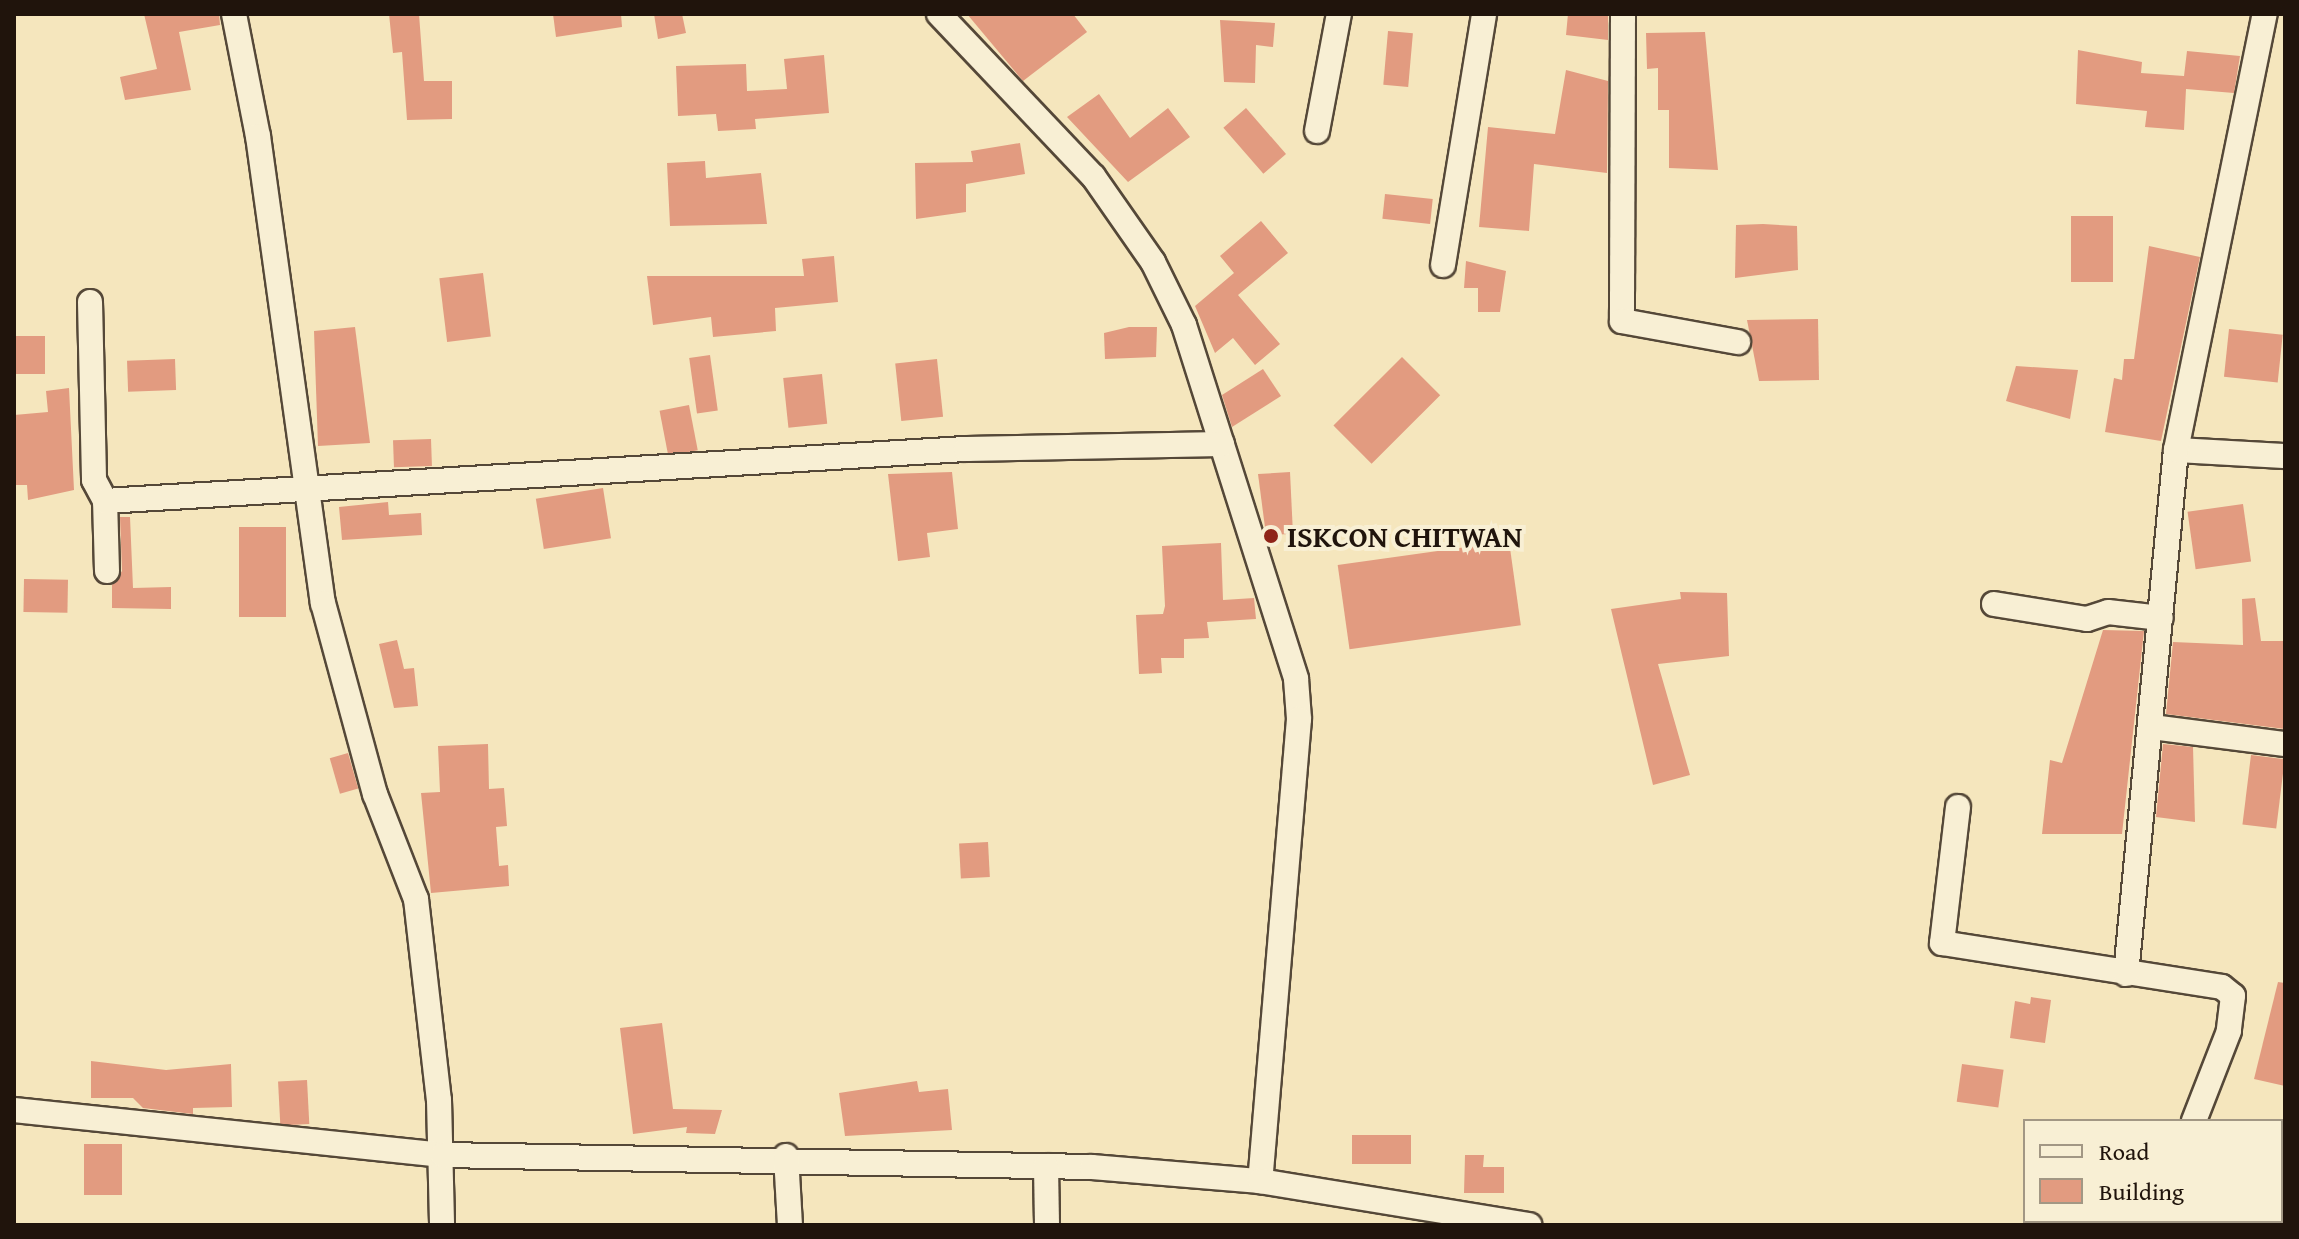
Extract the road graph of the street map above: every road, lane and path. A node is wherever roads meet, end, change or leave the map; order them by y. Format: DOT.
graph roads {
  1 [pos="234,14"];
  2 [pos="939,14"];
  3 [pos="1339,14"];
  4 [pos="1484,14"];
  5 [pos="1623,14"];
  6 [pos="2265,14"];
  7 [pos="1317,131"];
  8 [pos="1443,265"];
  9 [pos="90,302"];
  10 [pos="1738,342"];
  11 [pos="1222,444"];
  12 [pos="2176,450"];
  13 [pos="2285,456"];
  14 [pos="307,494"];
  15 [pos="105,501"];
  16 [pos="107,571"];
  17 [pos="1994,604"];
  18 [pos="2161,618"];
  19 [pos="2152,727"];
  20 [pos="2285,744"];
  21 [pos="1958,807"];
  22 [pos="2126,974"];
  23 [pos="14,1110"];
  24 [pos="2195,1119"];
  25 [pos="443,1155"];
  26 [pos="786,1156"];
  27 [pos="1046,1166"];
  28 [pos="1260,1181"];
  29 [pos="442,1225"];
  30 [pos="790,1225"];
  31 [pos="1047,1225"];
  32 [pos="1529,1225"];
  1 -- 14 [label="street"];
  2 -- 11 [label="street"];
  3 -- 7 [label="street"];
  4 -- 8 [label="street"];
  5 -- 10 [label="street"];
  6 -- 12 [label="street"];
  9 -- 15 [label="street"];
  11 -- 14 [label="street"];
  11 -- 28 [label="street"];
  12 -- 13 [label="street"];
  12 -- 18 [label="street"];
  14 -- 15 [label="street"];
  14 -- 25 [label="street"];
  15 -- 16 [label="street"];
  17 -- 18 [label="street"];
  18 -- 19 [label="street"];
  19 -- 20 [label="street"];
  19 -- 22 [label="street"];
  21 -- 22 [label="street"];
  22 -- 24 [label="street"];
  23 -- 25 [label="street"];
  25 -- 26 [label="street"];
  25 -- 29 [label="street"];
  26 -- 27 [label="street"];
  26 -- 30 [label="street"];
  27 -- 28 [label="street"];
  27 -- 31 [label="street"];
  28 -- 32 [label="street"];
}
